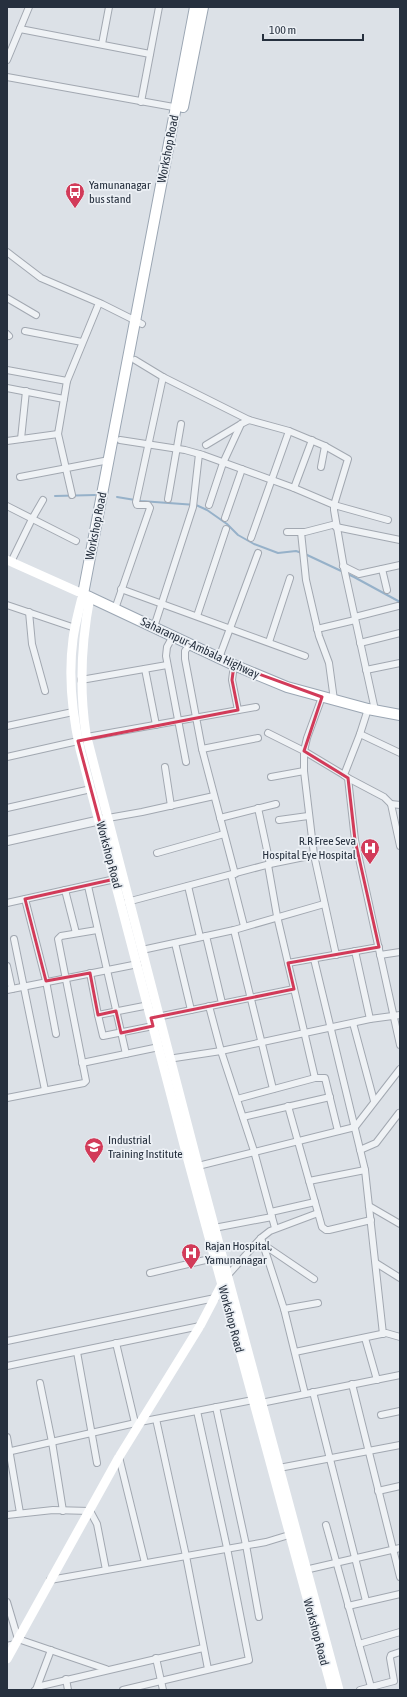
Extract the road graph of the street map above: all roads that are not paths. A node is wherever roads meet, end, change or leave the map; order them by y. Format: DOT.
graph roads {
  1 [pos="29,7"];
  2 [pos="109,7"];
  3 [pos="159,7"];
  4 [pos="195,7"];
  5 [pos="203,7"];
  6 [pos="20,29"];
  7 [pos="102,44"];
  8 [pos="150,54"];
  9 [pos="7,60"];
  10 [pos="7,77"];
  11 [pos="141,102"];
  12 [pos="179,108"];
  13 [pos="7,252"];
  14 [pos="7,298"];
  15 [pos="99,303"];
  16 [pos="36,315"];
  17 [pos="139,322"];
  18 [pos="25,331"];
  19 [pos="82,342"];
  20 [pos="135,360"];
  21 [pos="7,370"];
  22 [pos="163,377"];
  23 [pos="67,381"];
  24 [pos="7,388"];
  25 [pos="26,391"];
  26 [pos="64,399"];
  27 [pos="249,420"];
  28 [pos="181,424"];
  29 [pos="241,424"];
  30 [pos="289,431"];
  31 [pos="58,434"];
  32 [pos="21,439"];
  33 [pos="120,440"];
  34 [pos="312,440"];
  35 [pos="7,441"];
  36 [pos="149,444"];
  37 [pos="206,445"];
  38 [pos="325,446"];
  39 [pos="176,449"];
  40 [pos="199,454"];
  41 [pos="109,460"];
  42 [pos="223,463"];
  43 [pos="65,468"];
  44 [pos="321,468"];
  45 [pos="242,469"];
  46 [pos="20,477"];
  47 [pos="271,480"];
  48 [pos="294,488"];
  49 [pos="72,495"];
  50 [pos="168,499"];
  51 [pos="43,500"];
  52 [pos="334,504"];
  53 [pos="209,505"];
  54 [pos="7,506"];
  55 [pos="225,518"];
  56 [pos="32,519"];
  57 [pos="388,520"];
  58 [pos="336,526"];
  59 [pos="226,529"];
  60 [pos="287,532"];
  61 [pos="301,532"];
  62 [pos="251,538"];
  63 [pos="400,540"];
  64 [pos="76,541"];
  65 [pos="258,553"];
  66 [pos="9,561"];
  67 [pos="400,565"];
  68 [pos="344,567"];
  69 [pos="382,569"];
  70 [pos="290,578"];
  71 [pos="121,589"];
  72 [pos="387,590"];
  73 [pos="86,596"];
  74 [pos="161,603"];
  75 [pos="7,605"];
  76 [pos="398,606"];
  77 [pos="115,609"];
  78 [pos="29,612"];
  79 [pos="197,616"];
  80 [pos="355,618"];
  81 [pos="154,627"];
  82 [pos="75,628"];
  83 [pos="231,629"];
  84 [pos="317,629"];
  85 [pos="400,633"];
  86 [pos="173,636"];
  87 [pos="269,642"];
  88 [pos="360,643"];
  89 [pos="190,644"];
  90 [pos="305,656"];
  91 [pos="219,658"];
  92 [pos="400,663"];
  93 [pos="167,665"];
  94 [pos="234,665"];
  95 [pos="145,669"];
  96 [pos="366,670"];
  97 [pos="81,680"];
  98 [pos="45,691"];
  99 [pos="322,697"];
  100 [pos="334,700"];
  101 [pos="256,707"];
  102 [pos="238,710"];
  103 [pos="372,710"];
  104 [pos="73,712"];
  105 [pos="400,715"];
  106 [pos="196,717"];
  107 [pos="178,722"];
  108 [pos="7,726"];
  109 [pos="156,726"];
  110 [pos="268,733"];
  111 [pos="360,734"];
  112 [pos="87,737"];
  113 [pos="258,738"];
  114 [pos="78,741"];
  115 [pos="202,749"];
  116 [pos="304,751"];
  117 [pos="400,753"];
  118 [pos="7,757"];
  119 [pos="186,762"];
  120 [pos="165,767"];
  121 [pos="304,771"];
  122 [pos="346,776"];
  123 [pos="271,778"];
  124 [pos="91,789"];
  125 [pos="214,796"];
  126 [pos="276,804"];
  127 [pos="391,804"];
  128 [pos="400,805"];
  129 [pos="171,806"];
  130 [pos="7,808"];
  131 [pos="258,808"];
  132 [pos="308,816"];
  133 [pos="220,818"];
  134 [pos="103,819"];
  135 [pos="279,820"];
  136 [pos="224,834"];
  137 [pos="399,835"];
  138 [pos="7,841"];
  139 [pos="400,846"];
  140 [pos="157,852"];
  141 [pos="314,855"];
  142 [pos="269,865"];
  143 [pos="233,874"];
  144 [pos="115,879"];
  145 [pos="88,886"];
  146 [pos="188,886"];
  147 [pos="65,890"];
  148 [pos="25,899"];
  149 [pos="7,903"];
  150 [pos="125,903"];
  151 [pos="324,904"];
  152 [pos="277,916"];
  153 [pos="244,926"];
  154 [pos="97,930"];
  155 [pos="234,930"];
  156 [pos="76,933"];
  157 [pos="203,937"];
  158 [pos="14,939"];
  159 [pos="175,943"];
  160 [pos="379,948"];
  161 [pos="142,950"];
  162 [pos="355,951"];
  163 [pos="400,952"];
  164 [pos="336,955"];
  165 [pos="380,955"];
  166 [pos="314,959"];
  167 [pos="288,963"];
  168 [pos="138,964"];
  169 [pos="7,966"];
  170 [pos="106,969"];
  171 [pos="90,973"];
  172 [pos="65,977"];
  173 [pos="46,981"];
  174 [pos="24,986"];
  175 [pos="10,989"];
  176 [pos="294,989"];
  177 [pos="252,998"];
  178 [pos="222,1003"];
  179 [pos="152,1004"];
  180 [pos="209,1006"];
  181 [pos="191,1010"];
  182 [pos="116,1011"];
  183 [pos="98,1014"];
  184 [pos="397,1016"];
  185 [pos="370,1019"];
  186 [pos="154,1020"];
  187 [pos="353,1023"];
  188 [pos="331,1028"];
  189 [pos="121,1033"];
  190 [pos="56,1034"];
  191 [pos="305,1034"];
  192 [pos="263,1042"];
  193 [pos="400,1045"];
  194 [pos="159,1047"];
  195 [pos="220,1051"];
  196 [pos="126,1054"];
  197 [pos="166,1060"];
  198 [pos="82,1063"];
  199 [pos="400,1069"];
  200 [pos="315,1078"];
  201 [pos="274,1089"];
  202 [pos="45,1090"];
  203 [pos="330,1097"];
  204 [pos="7,1098"];
  205 [pos="237,1098"];
  206 [pos="374,1101"];
  207 [pos="288,1106"];
  208 [pos="399,1113"];
  209 [pos="243,1117"];
  210 [pos="354,1127"];
  211 [pos="338,1131"];
  212 [pos="297,1141"];
  213 [pos="360,1150"];
  214 [pos="254,1151"];
  215 [pos="198,1166"];
  216 [pos="365,1170"];
  217 [pos="309,1181"];
  218 [pos="315,1202"];
  219 [pos="369,1206"];
  220 [pos="318,1213"];
  221 [pos="271,1215"];
  222 [pos="371,1220"];
  223 [pos="400,1224"];
  224 [pos="214,1228"];
  225 [pos="275,1228"];
  226 [pos="261,1238"];
  227 [pos="264,1245"];
  228 [pos="214,1258"];
  229 [pos="376,1263"];
  230 [pos="150,1273"];
  231 [pos="227,1276"];
  232 [pos="400,1278"];
  233 [pos="314,1280"];
  234 [pos="222,1285"];
  235 [pos="215,1298"];
  236 [pos="318,1303"];
  237 [pos="284,1309"];
  238 [pos="200,1326"];
  239 [pos="382,1334"];
  240 [pos="365,1338"];
  241 [pos="400,1338"];
  242 [pos="7,1341"];
  243 [pos="116,1343"];
  244 [pos="77,1352"];
  245 [pos="295,1352"];
  246 [pos="7,1366"];
  247 [pos="400,1375"];
  248 [pos="377,1380"];
  249 [pos="40,1383"];
  250 [pos="352,1384"];
  251 [pos="313,1392"];
  252 [pos="305,1394"];
  253 [pos="257,1402"];
  254 [pos="216,1407"];
  255 [pos="197,1411"];
  256 [pos="400,1411"];
  257 [pos="381,1415"];
  258 [pos="156,1419"];
  259 [pos="137,1422"];
  260 [pos="92,1432"];
  261 [pos="7,1437"];
  262 [pos="52,1442"];
  263 [pos="400,1445"];
  264 [pos="8,1451"];
  265 [pos="369,1452"];
  266 [pos="119,1457"];
  267 [pos="330,1457"];
  268 [pos="97,1463"];
  269 [pos="279,1468"];
  270 [pos="400,1486"];
  271 [pos="378,1491"];
  272 [pos="63,1510"];
  273 [pos="90,1511"];
  274 [pos="20,1513"];
  275 [pos="7,1515"];
  276 [pos="326,1526"];
  277 [pos="289,1535"];
  278 [pos="246,1545"];
  279 [pos="227,1548"];
  280 [pos="400,1548"];
  281 [pos="393,1550"];
  282 [pos="186,1556"];
  283 [pos="355,1559"];
  284 [pos="336,1563"];
  285 [pos="145,1564"];
  286 [pos="106,1570"];
  287 [pos="303,1571"];
  288 [pos="400,1577"];
  289 [pos="50,1580"];
  290 [pos="400,1594"];
  291 [pos="366,1601"];
  292 [pos="7,1603"];
  293 [pos="348,1606"];
  294 [pos="259,1617"];
  295 [pos="400,1632"];
  296 [pos="13,1643"];
  297 [pos="359,1644"];
  298 [pos="203,1648"];
  299 [pos="51,1650"];
  300 [pos="400,1652"];
  301 [pos="156,1658"];
  302 [pos="7,1659"];
  303 [pos="106,1669"];
  304 [pos="208,1669"];
  305 [pos="66,1680"];
  306 [pos="161,1681"];
  307 [pos="397,1681"];
  308 [pos="371,1687"];
  309 [pos="36,1689"];
  310 [pos="68,1690"];
  311 [pos="123,1690"];
  312 [pos="163,1690"];
  313 [pos="332,1690"];
  314 [pos="339,1690"];
  315 [pos="360,1690"];
  1 -- 6 [label="street"];
  2 -- 7 [label="street"];
  3 -- 8 [label="street"];
  4 -- 12 [label="main road, Workshop Road"];
  5 -- 12 [label="main road, Workshop Road"];
  6 -- 7 [label="street"];
  6 -- 9 [label="street"];
  7 -- 8 [label="street"];
  8 -- 11 [label="street"];
  10 -- 11 [label="street"];
  11 -- 12 [label="street"];
  12 -- 17 [label="main road, Workshop Road"];
  13 -- 15 [label="street"];
  14 -- 16 [label="street"];
  15 -- 17 [label="street"];
  15 -- 19 [label="street"];
  17 -- 20 [label="main road, Workshop Road"];
  17 -- 41 [label="main road, Workshop Road"];
  18 -- 19 [label="street"];
  19 -- 23 [label="street"];
  20 -- 22 [label="street"];
  20 -- 33 [label="main road, Workshop Road"];
  21 -- 23 [label="street"];
  22 -- 27 [label="street"];
  22 -- 36 [label="street"];
  23 -- 26 [label="street"];
  24 -- 25 [label="street"];
  25 -- 26 [label="street"];
  25 -- 32 [label="street"];
  26 -- 31 [label="street"];
  27 -- 29 [label="street"];
  27 -- 30 [label="street"];
  28 -- 39 [label="street"];
  29 -- 37 [label="street"];
  29 -- 42 [label="street"];
  30 -- 34 [label="street"];
  30 -- 47 [label="street"];
  31 -- 32 [label="street"];
  31 -- 43 [label="street"];
  32 -- 35 [label="street"];
  33 -- 36 [label="street"];
  33 -- 73 [label="main road, Workshop Road"];
  34 -- 38 [label="street"];
  34 -- 48 [label="street"];
  36 -- 39 [label="street"];
  36 -- 71 [label="street"];
  38 -- 44 [label="street"];
  38 -- 52 [label="street"];
  39 -- 40 [label="street"];
  39 -- 50 [label="street"];
  40 -- 42 [label="street"];
  40 -- 74 [label="street"];
  41 -- 43 [label="street"];
  41 -- 73 [label="main road, Workshop Road"];
  42 -- 45 [label="street"];
  42 -- 53 [label="street"];
  43 -- 46 [label="street"];
  43 -- 49 [label="street"];
  45 -- 47 [label="street"];
  45 -- 55 [label="street"];
  47 -- 48 [label="street"];
  47 -- 62 [label="street"];
  48 -- 52 [label="street"];
  51 -- 56 [label="street"];
  52 -- 57 [label="street"];
  52 -- 58 [label="street"];
  54 -- 56 [label="street"];
  56 -- 64 [label="street"];
  56 -- 66 [label="street"];
  58 -- 61 [label="street"];
  58 -- 63 [label="street"];
  58 -- 68 [label="street"];
  59 -- 79 [label="street"];
  60 -- 61 [label="street"];
  61 -- 84 [label="street"];
  65 -- 83 [label="street"];
  66 -- 73 [label="main road, Saharanpur-Ambala Highway"];
  67 -- 69 [label="street"];
  68 -- 69 [label="street"];
  68 -- 80 [label="street"];
  69 -- 72 [label="street"];
  70 -- 87 [label="street"];
  71 -- 74 [label="street"];
  71 -- 77 [label="street"];
  73 -- 77 [label="main road, Saharanpur-Ambala Highway"];
  73 -- 82 [label="main road, Workshop Road"];
  73 -- 97 [label="main road, Workshop Road"];
  74 -- 79 [label="street"];
  74 -- 81 [label="street"];
  75 -- 78 [label="street"];
  76 -- 80 [label="street"];
  77 -- 81 [label="main road, Saharanpur-Ambala Highway"];
  78 -- 82 [label="street"];
  78 -- 98 [label="street"];
  79 -- 83 [label="street"];
  80 -- 84 [label="street"];
  80 -- 88 [label="street"];
  81 -- 86 [label="main road, Saharanpur-Ambala Highway"];
  82 -- 104 [label="main road, Workshop Road"];
  83 -- 87 [label="street"];
  83 -- 91 [label="street"];
  84 -- 100 [label="street"];
  85 -- 88 [label="street"];
  86 -- 89 [label="main road, Saharanpur-Ambala Highway"];
  86 -- 93 [label="street"];
  87 -- 90 [label="street"];
  88 -- 96 [label="street"];
  89 -- 91 [label="main road, Saharanpur-Ambala Highway"];
  89 -- 106 [label="street"];
  91 -- 94 [label="main road, Saharanpur-Ambala Highway"];
  92 -- 96 [label="street"];
  93 -- 95 [label="street"];
  93 -- 107 [label="street"];
  94 -- 99 [label="main road, Saharanpur-Ambala Highway"];
  94 -- 102 [label="street"];
  95 -- 97 [label="street"];
  95 -- 109 [label="street"];
  96 -- 103 [label="street"];
  97 -- 112 [label="main road, Workshop Road"];
  99 -- 100 [label="main road, Saharanpur-Ambala Highway"];
  99 -- 116 [label="street"];
  100 -- 103 [label="main road, Saharanpur-Ambala Highway"];
  101 -- 102 [label="street"];
  102 -- 106 [label="street"];
  103 -- 105 [label="main road, Saharanpur-Ambala Highway"];
  103 -- 111 [label="street"];
  104 -- 108 [label="street"];
  104 -- 114 [label="main road, Workshop Road"];
  106 -- 107 [label="street"];
  106 -- 115 [label="street"];
  107 -- 109 [label="street"];
  107 -- 119 [label="street"];
  109 -- 112 [label="street"];
  110 -- 116 [label="street"];
  111 -- 117 [label="street"];
  111 -- 122 [label="street"];
  112 -- 114 [label="street"];
  112 -- 134 [label="main road, Workshop Road"];
  113 -- 115 [label="street"];
  114 -- 118 [label="street"];
  114 -- 124 [label="main road, Workshop Road"];
  115 -- 125 [label="street"];
  116 -- 121 [label="street"];
  116 -- 122 [label="street"];
  120 -- 129 [label="street"];
  121 -- 123 [label="street"];
  121 -- 132 [label="street"];
  122 -- 127 [label="street"];
  122 -- 160 [label="street"];
  124 -- 130 [label="street"];
  124 -- 134 [label="main road, Workshop Road"];
  125 -- 129 [label="street"];
  125 -- 133 [label="street"];
  126 -- 131 [label="street"];
  127 -- 128 [label="street"];
  127 -- 137 [label="street"];
  129 -- 134 [label="street"];
  131 -- 133 [label="street"];
  131 -- 142 [label="street"];
  132 -- 135 [label="street"];
  132 -- 141 [label="street"];
  133 -- 136 [label="street"];
  134 -- 138 [label="street"];
  134 -- 144 [label="main road, Workshop Road"];
  134 -- 150 [label="main road, Workshop Road"];
  136 -- 140 [label="street"];
  136 -- 143 [label="street"];
  137 -- 139 [label="street"];
  141 -- 142 [label="street"];
  141 -- 151 [label="street"];
  142 -- 143 [label="street"];
  142 -- 152 [label="street"];
  143 -- 146 [label="street"];
  143 -- 153 [label="street"];
  144 -- 145 [label="street"];
  144 -- 150 [label="main road, Workshop Road"];
  145 -- 147 [label="street"];
  145 -- 154 [label="street"];
  146 -- 150 [label="street"];
  146 -- 157 [label="street"];
  147 -- 148 [label="street"];
  147 -- 156 [label="street"];
  148 -- 149 [label="street"];
  148 -- 173 [label="street"];
  150 -- 161 [label="main road, Workshop Road"];
  150 -- 168 [label="main road, Workshop Road"];
  151 -- 152 [label="street"];
  151 -- 164 [label="street"];
  152 -- 153 [label="street"];
  152 -- 167 [label="street"];
  153 -- 155 [label="street"];
  154 -- 156 [label="street"];
  154 -- 170 [label="street"];
  155 -- 157 [label="street"];
  155 -- 177 [label="street"];
  156 -- 172 [label="street"];
  157 -- 159 [label="street"];
  157 -- 178 [label="street"];
  158 -- 174 [label="street"];
  159 -- 161 [label="street"];
  159 -- 181 [label="street"];
  160 -- 162 [label="street"];
  160 -- 165 [label="street"];
  161 -- 179 [label="main road, Workshop Road"];
  162 -- 164 [label="street"];
  162 -- 185 [label="street"];
  163 -- 165 [label="street"];
  164 -- 166 [label="street"];
  165 -- 184 [label="street"];
  166 -- 167 [label="street"];
  166 -- 188 [label="street"];
  167 -- 176 [label="street"];
  168 -- 170 [label="street"];
  168 -- 179 [label="main road, Workshop Road"];
  169 -- 175 [label="street"];
  170 -- 171 [label="street"];
  170 -- 182 [label="street"];
  171 -- 172 [label="street"];
  171 -- 183 [label="street"];
  172 -- 173 [label="street"];
  172 -- 198 [label="street"];
  173 -- 174 [label="street"];
  173 -- 190 [label="street"];
  174 -- 175 [label="street"];
  174 -- 202 [label="street"];
  176 -- 177 [label="street"];
  176 -- 191 [label="street"];
  177 -- 178 [label="street"];
  177 -- 192 [label="street"];
  178 -- 180 [label="street"];
  179 -- 182 [label="street"];
  179 -- 186 [label="main road, Workshop Road"];
  180 -- 181 [label="street"];
  180 -- 195 [label="street"];
  181 -- 186 [label="street"];
  182 -- 183 [label="street"];
  182 -- 189 [label="street"];
  183 -- 189 [label="street"];
  184 -- 185 [label="street"];
  184 -- 193 [label="street"];
  185 -- 187 [label="street"];
  186 -- 189 [label="street"];
  186 -- 194 [label="main road, Workshop Road"];
  186 -- 197 [label="main road, Workshop Road"];
  187 -- 188 [label="street"];
  187 -- 206 [label="street"];
  188 -- 191 [label="street"];
  188 -- 210 [label="street"];
  189 -- 196 [label="street"];
  191 -- 192 [label="street"];
  191 -- 200 [label="street"];
  192 -- 195 [label="street"];
  192 -- 201 [label="street"];
  194 -- 196 [label="street"];
  194 -- 197 [label="main road, Workshop Road"];
  195 -- 197 [label="street"];
  195 -- 205 [label="street"];
  196 -- 198 [label="street"];
  197 -- 215 [label="main road, Workshop Road"];
  197 -- 228 [label="main road, Workshop Road"];
  198 -- 202 [label="street"];
  199 -- 206 [label="street"];
  200 -- 201 [label="street"];
  200 -- 203 [label="street"];
  201 -- 205 [label="street"];
  202 -- 204 [label="street"];
  203 -- 207 [label="street"];
  203 -- 211 [label="street"];
  205 -- 209 [label="street"];
  206 -- 210 [label="street"];
  207 -- 209 [label="street"];
  207 -- 212 [label="street"];
  208 -- 213 [label="street"];
  209 -- 214 [label="street"];
  210 -- 211 [label="street"];
  210 -- 213 [label="street"];
  211 -- 212 [label="street"];
  212 -- 214 [label="street"];
  212 -- 217 [label="street"];
  213 -- 216 [label="street"];
  214 -- 215 [label="street"];
  214 -- 221 [label="street"];
  215 -- 224 [label="main road, Workshop Road"];
  216 -- 217 [label="street"];
  216 -- 219 [label="street"];
  217 -- 218 [label="street"];
  218 -- 220 [label="street"];
  218 -- 221 [label="street"];
  219 -- 222 [label="street"];
  219 -- 223 [label="street"];
  220 -- 222 [label="street"];
  220 -- 225 [label="street"];
  221 -- 224 [label="street"];
  221 -- 225 [label="street"];
  222 -- 229 [label="street"];
  224 -- 231 [label="main road, Workshop Road"];
  225 -- 226 [label="street"];
  226 -- 227 [label="street"];
  226 -- 231 [label="street"];
  227 -- 233 [label="street"];
  227 -- 237 [label="street"];
  228 -- 230 [label="street"];
  228 -- 234 [label="main road, Workshop Road"];
  229 -- 232 [label="street"];
  229 -- 239 [label="street"];
  231 -- 234 [label="main road"];
  231 -- 253 [label="main road, Workshop Road"];
  234 -- 235 [label="main road"];
  234 -- 253 [label="main road, Workshop Road"];
  235 -- 238 [label="main road"];
  235 -- 242 [label="street"];
  236 -- 237 [label="street"];
  237 -- 245 [label="street"];
  238 -- 243 [label="street"];
  238 -- 259 [label="main road"];
  239 -- 240 [label="street"];
  239 -- 241 [label="street"];
  240 -- 245 [label="street"];
  240 -- 248 [label="street"];
  243 -- 244 [label="street"];
  243 -- 259 [label="street"];
  244 -- 246 [label="street"];
  244 -- 260 [label="street"];
  245 -- 252 [label="street"];
  247 -- 248 [label="street"];
  248 -- 250 [label="street"];
  249 -- 262 [label="street"];
  250 -- 251 [label="street"];
  250 -- 265 [label="street"];
  251 -- 252 [label="street"];
  251 -- 267 [label="street"];
  252 -- 253 [label="street"];
  253 -- 254 [label="street"];
  253 -- 269 [label="main road, Workshop Road"];
  253 -- 277 [label="main road, Workshop Road"];
  254 -- 255 [label="street"];
  254 -- 278 [label="street"];
  255 -- 258 [label="street"];
  255 -- 279 [label="street"];
  256 -- 257 [label="street"];
  258 -- 259 [label="street"];
  258 -- 282 [label="street"];
  259 -- 260 [label="street"];
  259 -- 266 [label="main road"];
  260 -- 262 [label="street"];
  260 -- 268 [label="street"];
  261 -- 264 [label="street"];
  262 -- 264 [label="street"];
  262 -- 272 [label="street"];
  263 -- 265 [label="street"];
  264 -- 274 [label="street"];
  265 -- 267 [label="street"];
  265 -- 271 [label="street"];
  266 -- 273 [label="main road"];
  266 -- 285 [label="street"];
  267 -- 269 [label="street"];
  267 -- 283 [label="street"];
  269 -- 287 [label="main road, Workshop Road"];
  270 -- 271 [label="street"];
  271 -- 281 [label="street"];
  272 -- 273 [label="street"];
  272 -- 274 [label="street"];
  273 -- 286 [label="street"];
  273 -- 289 [label="main road"];
  274 -- 275 [label="street"];
  276 -- 284 [label="street"];
  277 -- 278 [label="street"];
  277 -- 287 [label="main road, Workshop Road"];
  278 -- 279 [label="street"];
  278 -- 294 [label="street"];
  279 -- 282 [label="street"];
  279 -- 304 [label="street"];
  280 -- 281 [label="street"];
  281 -- 283 [label="street"];
  281 -- 288 [label="street"];
  282 -- 285 [label="street"];
  282 -- 298 [label="street"];
  283 -- 284 [label="street"];
  283 -- 291 [label="street"];
  284 -- 287 [label="street"];
  284 -- 293 [label="street"];
  285 -- 286 [label="street"];
  286 -- 289 [label="street"];
  287 -- 313 [label="main road, Workshop Road"];
  287 -- 314 [label="main road, Workshop Road"];
  289 -- 296 [label="main road"];
  290 -- 291 [label="street"];
  291 -- 293 [label="street"];
  292 -- 296 [label="street"];
  293 -- 297 [label="street"];
  295 -- 297 [label="street"];
  296 -- 299 [label="street"];
  296 -- 302 [label="main road"];
  297 -- 308 [label="street"];
  298 -- 301 [label="street"];
  298 -- 304 [label="street"];
  299 -- 303 [label="street"];
  299 -- 309 [label="street"];
  300 -- 307 [label="street"];
  301 -- 303 [label="street"];
  301 -- 306 [label="street"];
  303 -- 305 [label="street"];
  304 -- 306 [label="street"];
  305 -- 309 [label="street"];
  305 -- 310 [label="street"];
  306 -- 311 [label="street"];
  306 -- 312 [label="street"];
  307 -- 308 [label="street"];
  308 -- 315 [label="street"];
}
